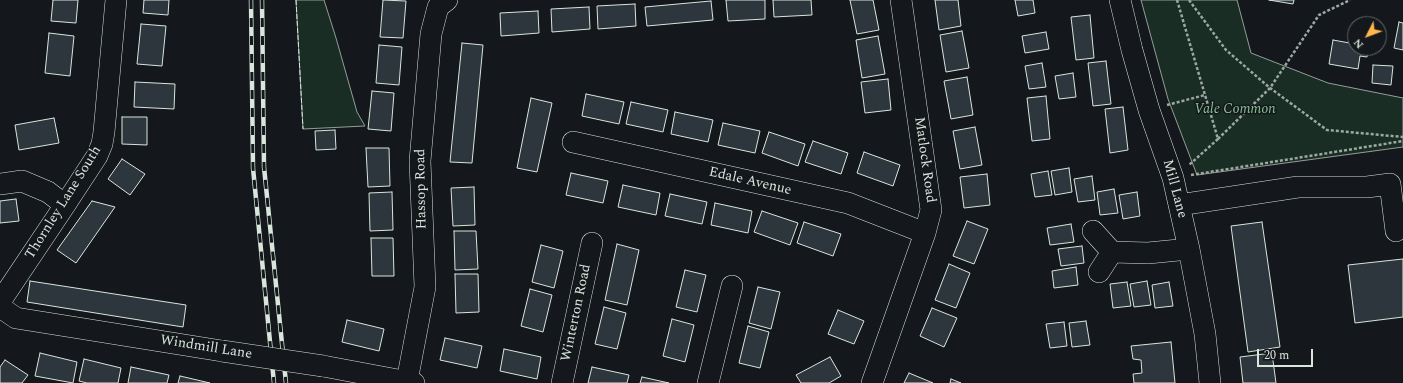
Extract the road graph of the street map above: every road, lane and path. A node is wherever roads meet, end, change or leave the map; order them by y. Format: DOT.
graph roads {
  1 [pos="116,0"];
  2 [pos="447,0"];
  3 [pos="901,0"];
  4 [pos="1120,0"];
  5 [pos="1177,0"];
  6 [pos="1189,0"];
  7 [pos="1350,0"];
  8 [pos="1270,88"];
  9 [pos="1205,95"];
  10 [pos="1150,110"];
  11 [pos="1403,137"];
  12 [pos="1218,138"];
  13 [pos="1403,141"];
  14 [pos="573,142"];
  15 [pos="1173,178"];
  16 [pos="0,184"];
  17 [pos="65,205"];
  18 [pos="1179,205"];
  19 [pos="1093,231"];
  20 [pos="1396,231"];
  21 [pos="925,234"];
  22 [pos="592,243"];
  23 [pos="1189,249"];
  24 [pos="1112,252"];
  25 [pos="1099,272"];
  26 [pos="732,286"];
  27 [pos="0,302"];
  28 [pos="0,307"];
  29 [pos="410,382"];
  30 [pos="562,383"];
  31 [pos="708,383"];
  32 [pos="872,383"];
  33 [pos="1210,383"];
  1 -- 17 [label="street, Thornley Lane South"];
  2 -- 29 [label="street, Hassop Road"];
  3 -- 21 [label="street, Matlock Road"];
  4 -- 10 [label="street, Mill Lane"];
  5 -- 9 [label="path"];
  6 -- 8 [label="path"];
  7 -- 8 [label="path"];
  8 -- 11 [label="path"];
  8 -- 12 [label="path"];
  9 -- 10 [label="path"];
  9 -- 12 [label="path"];
  10 -- 15 [label="street, Mill Lane"];
  12 -- 15 [label="path"];
  13 -- 15 [label="path"];
  14 -- 21 [label="street, Edale Avenue"];
  15 -- 18 [label="street, Mill Lane"];
  16 -- 17 [label="street"];
  17 -- 27 [label="street, Thornley Lane South"];
  18 -- 20 [label="street"];
  18 -- 23 [label="street, Mill Lane"];
  19 -- 24 [label="street"];
  21 -- 32 [label="street, Matlock Road"];
  22 -- 30 [label="street, Winterton Road"];
  23 -- 24 [label="street"];
  23 -- 33 [label="street, Mill Lane"];
  24 -- 25 [label="street"];
  26 -- 31 [label="street"];
  28 -- 29 [label="street, Windmill Lane, bridge"];
}
